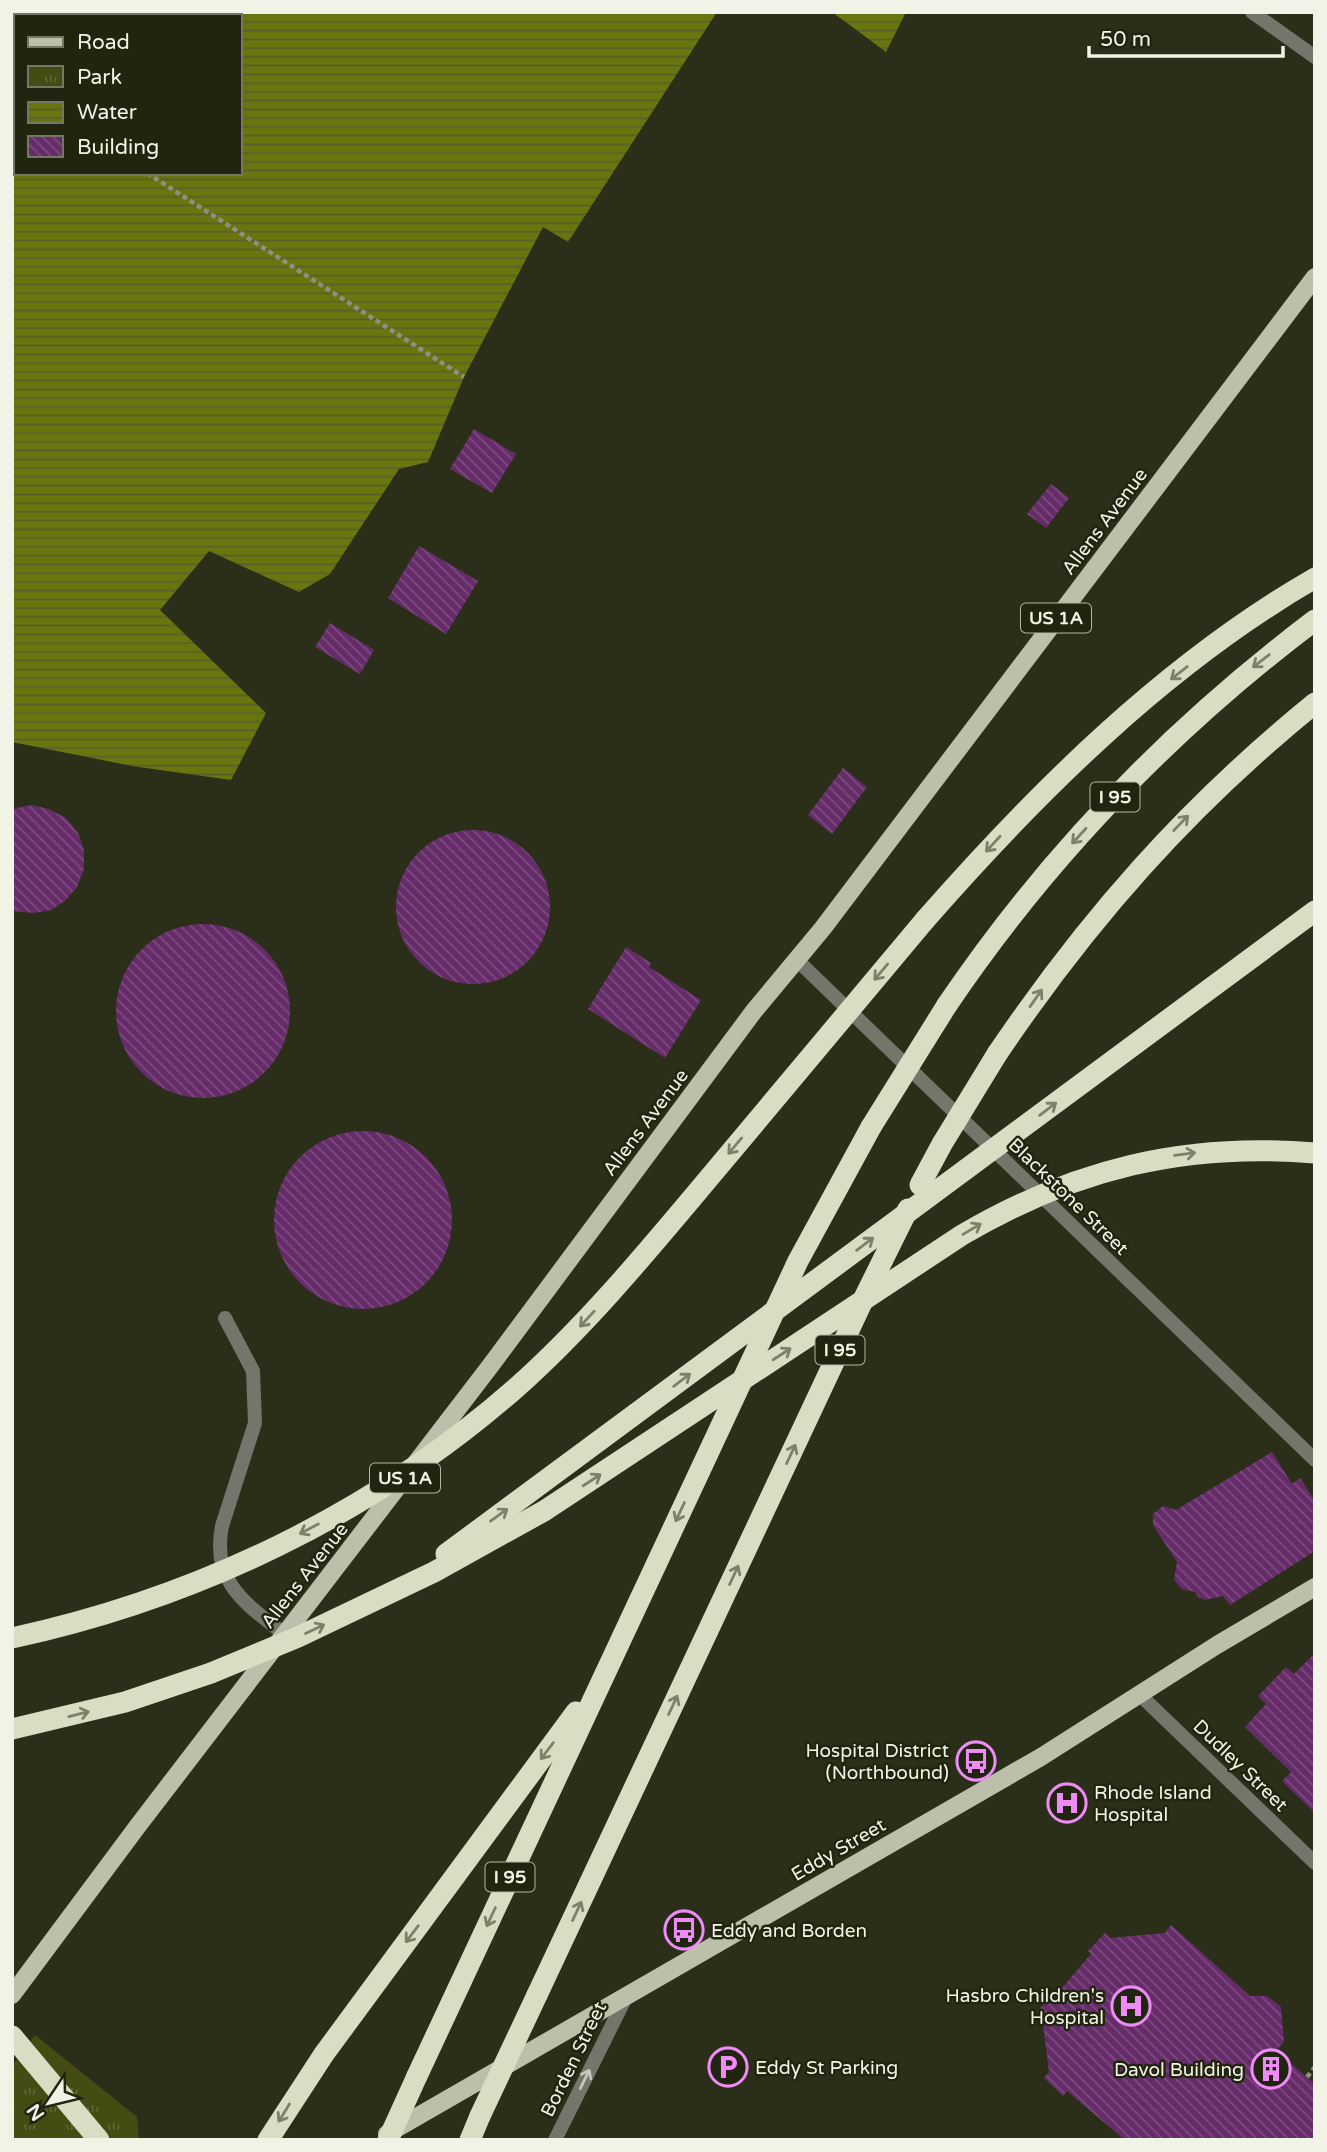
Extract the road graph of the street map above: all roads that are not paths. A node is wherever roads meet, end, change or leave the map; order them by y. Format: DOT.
graph roads {
  1 [pos="1252,12"];
  2 [pos="1315,57"];
  3 [pos="1315,277"];
  4 [pos="1315,578"];
  5 [pos="1315,620"];
  6 [pos="1315,702"];
  7 [pos="1315,911"];
  8 [pos="797,960"];
  9 [pos="1315,1153"];
  10 [pos="225,1318"];
  11 [pos="1315,1460"];
  12 [pos="1315,1587"];
  13 [pos="382,1595"];
  14 [pos="285,1634"];
  15 [pos="12,1638"];
  16 [pos="603,1677"];
  17 [pos="1140,1695"];
  18 [pos="12,1730"];
  19 [pos="1315,1864"];
  20 [pos="12,1995"];
  21 [pos="626,1995"];
  22 [pos="12,2036"];
  23 [pos="99,2140"];
  24 [pos="268,2140"];
  25 [pos="378,2140"];
  26 [pos="388,2140"];
  27 [pos="470,2140"];
  28 [pos="555,2140"];
  1 -- 2 [label="street"];
  3 -- 8 [label="main road, Allens Avenue / US 1A"];
  4 -- 15 [label="highway, one-way, bridge"];
  5 -- 16 [label="highway, I 95, one-way, bridge"];
  27 -- 6 [label="highway, I 95, one-way, bridge"];
  13 -- 7 [label="highway, one-way, bridge"];
  8 -- 11 [label="street, Blackstone Street"];
  8 -- 14 [label="main road, Allens Avenue / US 1A"];
  13 -- 9 [label="highway, one-way, bridge"];
  10 -- 14 [label="street"];
  12 -- 17 [label="main road, Eddy Street"];
  18 -- 13 [label="highway, one-way, bridge"];
  14 -- 20 [label="main road, Allens Avenue / US 1A"];
  16 -- 24 [label="highway, one-way"];
  16 -- 26 [label="highway, I 95, one-way, bridge"];
  17 -- 19 [label="street, Dudley Street"];
  17 -- 21 [label="main road, Eddy Street"];
  21 -- 25 [label="main road, Eddy Street"];
  28 -- 21 [label="street, Borden Street, one-way"];
  22 -- 23 [label="highway"];
}
